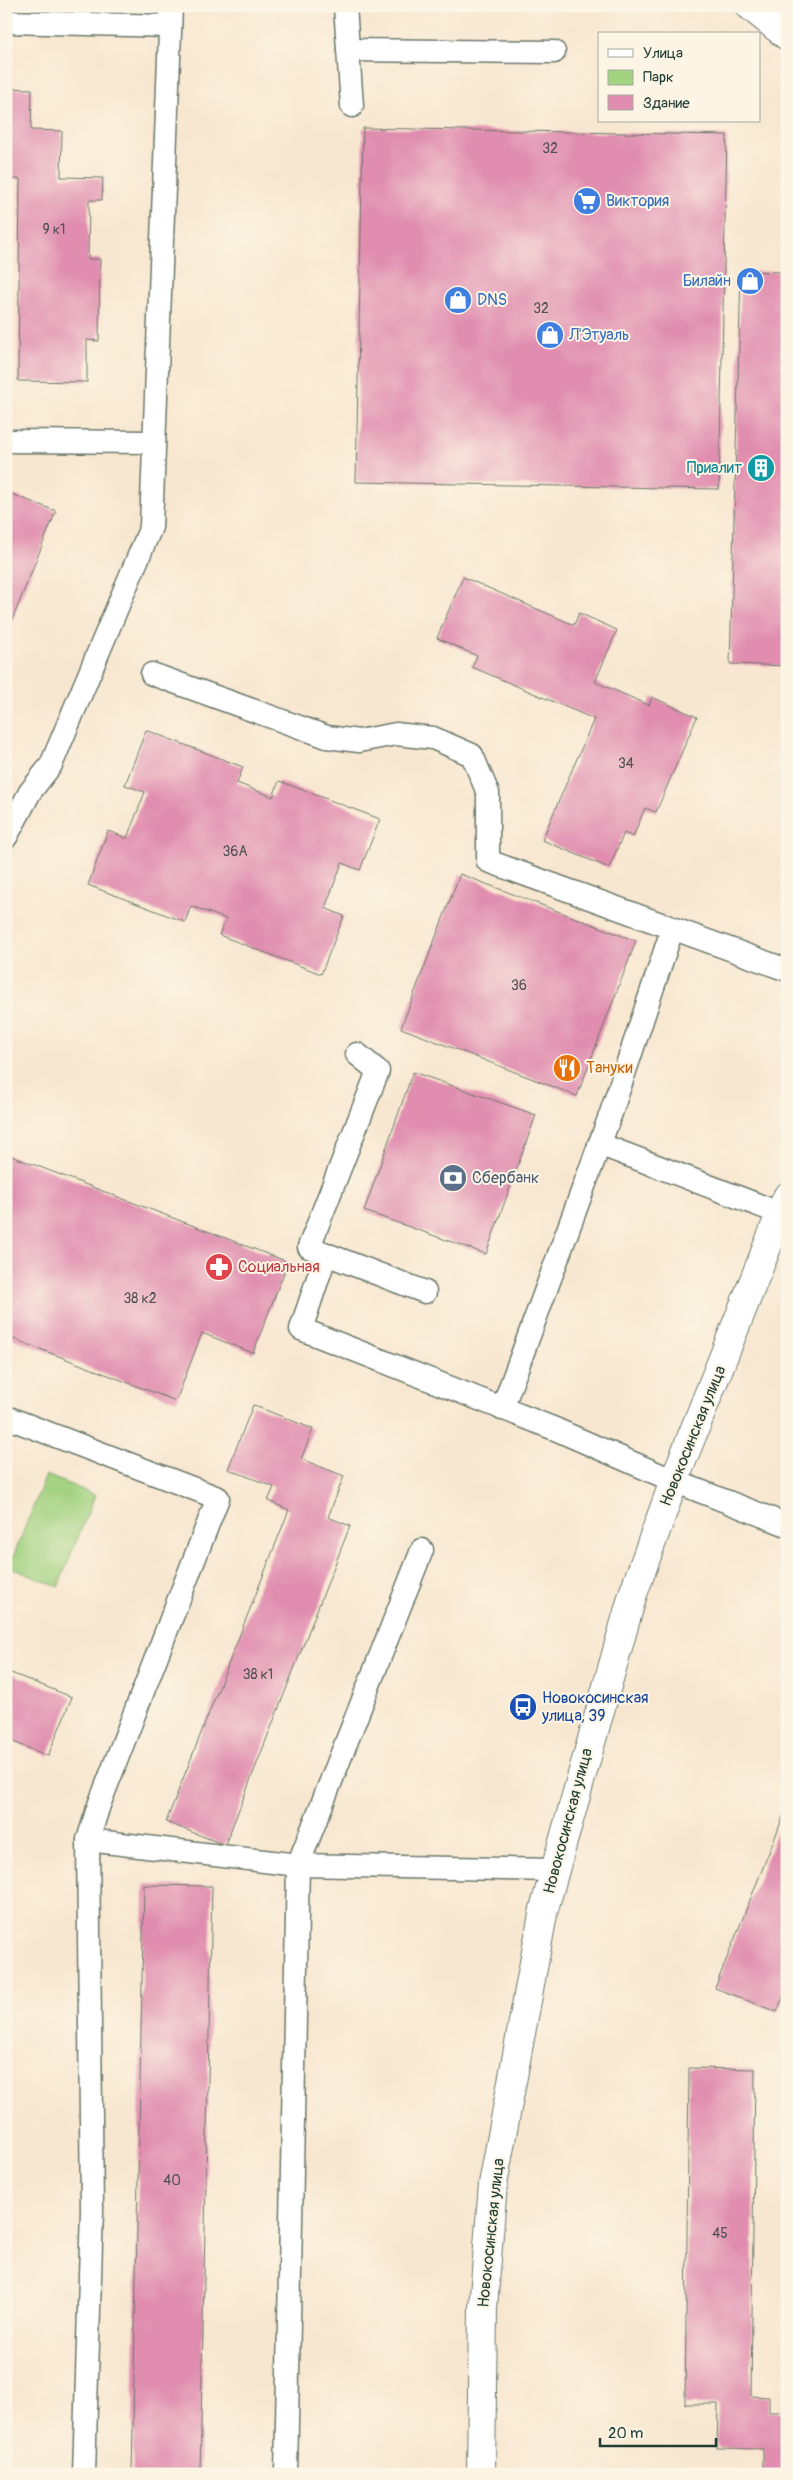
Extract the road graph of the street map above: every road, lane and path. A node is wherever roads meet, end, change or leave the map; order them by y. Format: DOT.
graph roads {
  1 [pos="344,6"];
  2 [pos="750,6"];
  3 [pos="763,6"];
  4 [pos="170,16"];
  5 [pos="6,22"];
  6 [pos="785,34"];
  7 [pos="348,50"];
  8 [pos="554,52"];
  9 [pos="352,106"];
  10 [pos="6,441"];
  11 [pos="154,442"];
  12 [pos="152,674"];
  13 [pos="6,837"];
  14 [pos="672,930"];
  15 [pos="787,970"];
  16 [pos="358,1054"];
  17 [pos="599,1144"];
  18 [pos="785,1209"];
  19 [pos="326,1254"];
  20 [pos="425,1292"];
  21 [pos="502,1409"];
  22 [pos="6,1417"];
  23 [pos="674,1481"];
  24 [pos="787,1525"];
  25 [pos="422,1550"];
  26 [pos="88,1840"];
  27 [pos="298,1865"];
  28 [pos="554,1870"];
  29 [pos="84,2474"];
  30 [pos="286,2474"];
  31 [pos="481,2474"];
  1 -- 7 [label="lane"];
  2 -- 6 [label="street"];
  3 -- 6 [label="street"];
  4 -- 5 [label="lane"];
  4 -- 11 [label="lane"];
  7 -- 8 [label="lane"];
  7 -- 9 [label="lane"];
  10 -- 11 [label="lane"];
  11 -- 13 [label="lane"];
  12 -- 14 [label="lane"];
  14 -- 15 [label="lane"];
  14 -- 17 [label="lane"];
  16 -- 19 [label="lane"];
  17 -- 18 [label="lane"];
  17 -- 21 [label="lane"];
  18 -- 23 [label="street, Новокосинская улица"];
  19 -- 20 [label="lane"];
  19 -- 21 [label="lane"];
  21 -- 23 [label="lane"];
  22 -- 26 [label="lane"];
  23 -- 24 [label="lane"];
  23 -- 28 [label="street, Новокосинская улица"];
  25 -- 27 [label="lane"];
  26 -- 27 [label="lane"];
  26 -- 29 [label="lane"];
  27 -- 28 [label="lane"];
  27 -- 30 [label="lane"];
  28 -- 31 [label="street, Новокосинская улица"];
}
